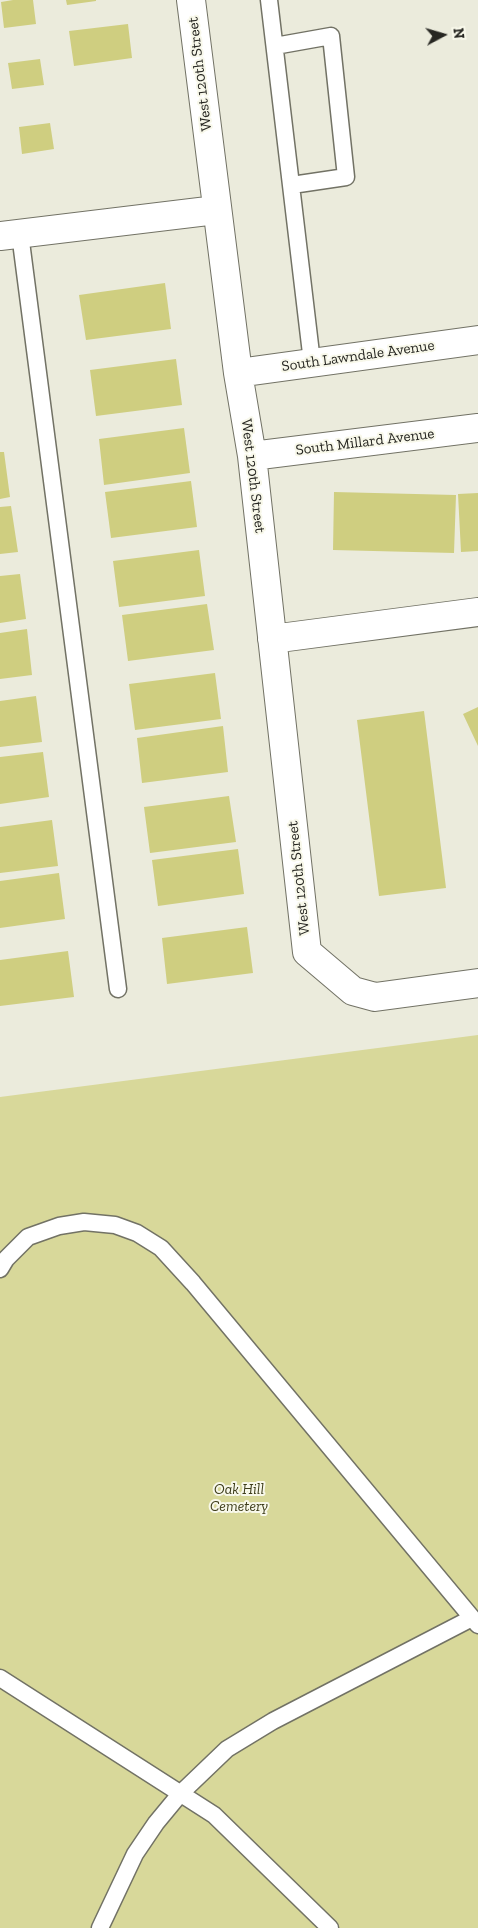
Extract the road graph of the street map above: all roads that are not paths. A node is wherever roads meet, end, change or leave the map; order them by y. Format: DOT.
graph roads {
  1 [pos="191,0"];
  2 [pos="269,0"];
  3 [pos="275,46"];
  4 [pos="292,185"];
  5 [pos="216,210"];
  6 [pos="10,235"];
  7 [pos="478,340"];
  8 [pos="312,362"];
  9 [pos="238,372"];
  10 [pos="478,428"];
  11 [pos="252,456"];
  12 [pos="478,612"];
  13 [pos="272,639"];
  14 [pos="478,982"];
  15 [pos="118,989"];
  16 [pos="0,1269"];
  17 [pos="475,1621"];
  18 [pos="0,1678"];
  19 [pos="180,1794"];
  20 [pos="100,1928"];
  21 [pos="330,1928"];
  1 -- 5 [label="street, West 120th Street"];
  2 -- 3 [label="lane"];
  3 -- 4 [label="lane"];
  3 -- 4 [label="lane"];
  4 -- 8 [label="lane"];
  5 -- 6 [label="street"];
  5 -- 9 [label="street, West 120th Street"];
  6 -- 15 [label="lane"];
  7 -- 8 [label="street, South Lawndale Avenue"];
  8 -- 9 [label="street, South Lawndale Avenue"];
  9 -- 11 [label="street, West 120th Street"];
  10 -- 11 [label="street, South Millard Avenue"];
  11 -- 13 [label="street, West 120th Street"];
  12 -- 13 [label="street"];
  13 -- 14 [label="street, West 120th Street"];
  16 -- 17 [label="lane"];
  17 -- 19 [label="lane"];
  18 -- 19 [label="lane"];
  19 -- 20 [label="lane"];
  19 -- 21 [label="lane"];
}
